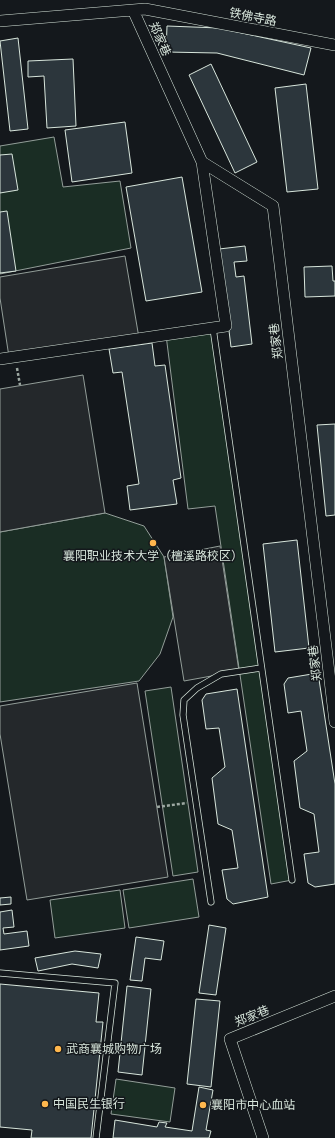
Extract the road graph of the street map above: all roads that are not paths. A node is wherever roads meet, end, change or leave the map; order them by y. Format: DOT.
graph roads {
  1 [pos="133,10"];
  2 [pos="0,21"];
  3 [pos="335,45"];
  4 [pos="202,162"];
  5 [pos="212,328"];
  6 [pos="0,359"];
  7 [pos="261,668"];
  8 [pos="335,722"];
  9 [pos="292,880"];
  10 [pos="211,902"];
  11 [pos="0,973"];
  12 [pos="335,996"];
  13 [pos="96,1138"];
  14 [pos="263,1138"];
  1 -- 2 [label="street, 铁佛寺路"];
  1 -- 3 [label="street, 铁佛寺路"];
  1 -- 4 [label="street, 郑家巷"];
  4 -- 5 [label="street"];
  4 -- 8 [label="street, 郑家巷"];
  5 -- 6 [label="street"];
  5 -- 7 [label="lane"];
  7 -- 9 [label="lane"];
  7 -- 10 [label="lane"];
  11 -- 13 [label="lane"];
  12 -- 14 [label="street, 郑家巷"];
}
